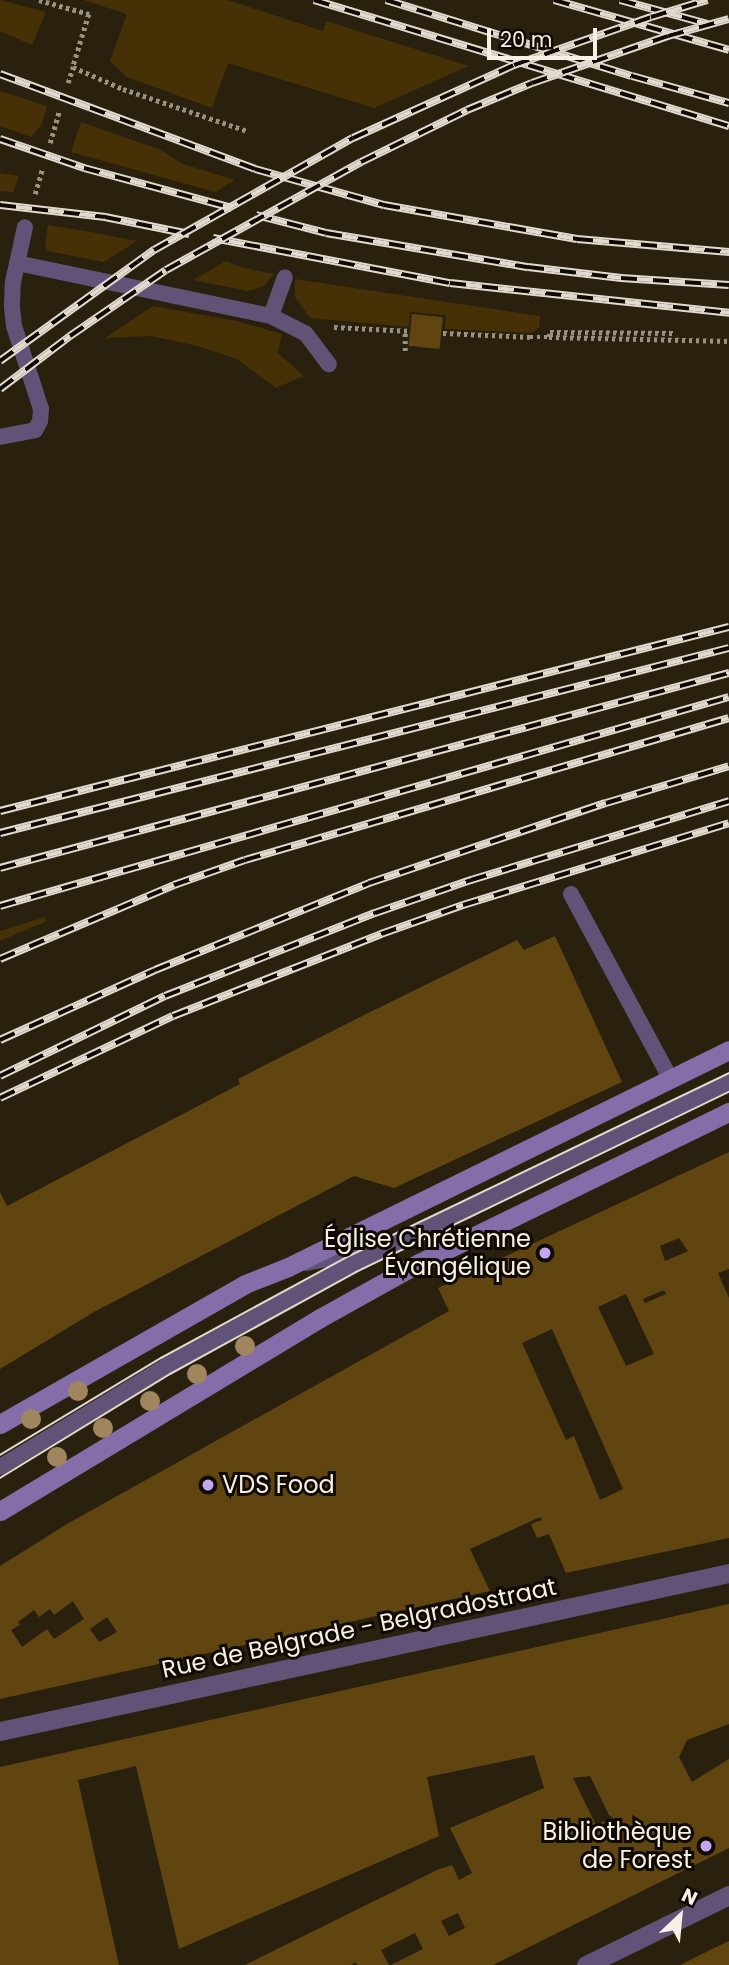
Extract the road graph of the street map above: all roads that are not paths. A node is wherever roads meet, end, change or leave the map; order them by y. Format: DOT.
graph roads {
  1 [pos="25,227"];
  2 [pos="17,263"];
  3 [pos="285,277"];
  4 [pos="271,316"];
  5 [pos="330,364"];
  6 [pos="0,437"];
  7 [pos="571,894"];
  8 [pos="729,1051"];
  9 [pos="671,1080"];
  10 [pos="729,1082"];
  11 [pos="729,1112"];
  12 [pos="383,1248"];
  13 [pos="288,1266"];
  14 [pos="0,1423"];
  15 [pos="0,1467"];
  16 [pos="0,1511"];
  17 [pos="729,1573"];
  18 [pos="0,1731"];
  19 [pos="729,1895"];
  20 [pos="588,1965"];
  1 -- 2 [label="lane"];
  2 -- 4 [label="lane"];
  2 -- 6 [label="lane"];
  3 -- 4 [label="lane"];
  4 -- 5 [label="lane"];
  7 -- 9 [label="lane"];
  8 -- 9 [label="main road"];
  9 -- 13 [label="main road"];
  10 -- 12 [label="lane"];
  11 -- 16 [label="main road"];
  12 -- 13 [label="lane"];
  12 -- 15 [label="lane"];
  13 -- 14 [label="main road"];
  17 -- 18 [label="street, Rue de Belgrade - Belgradostraat"];
  19 -- 20 [label="street"];
}
